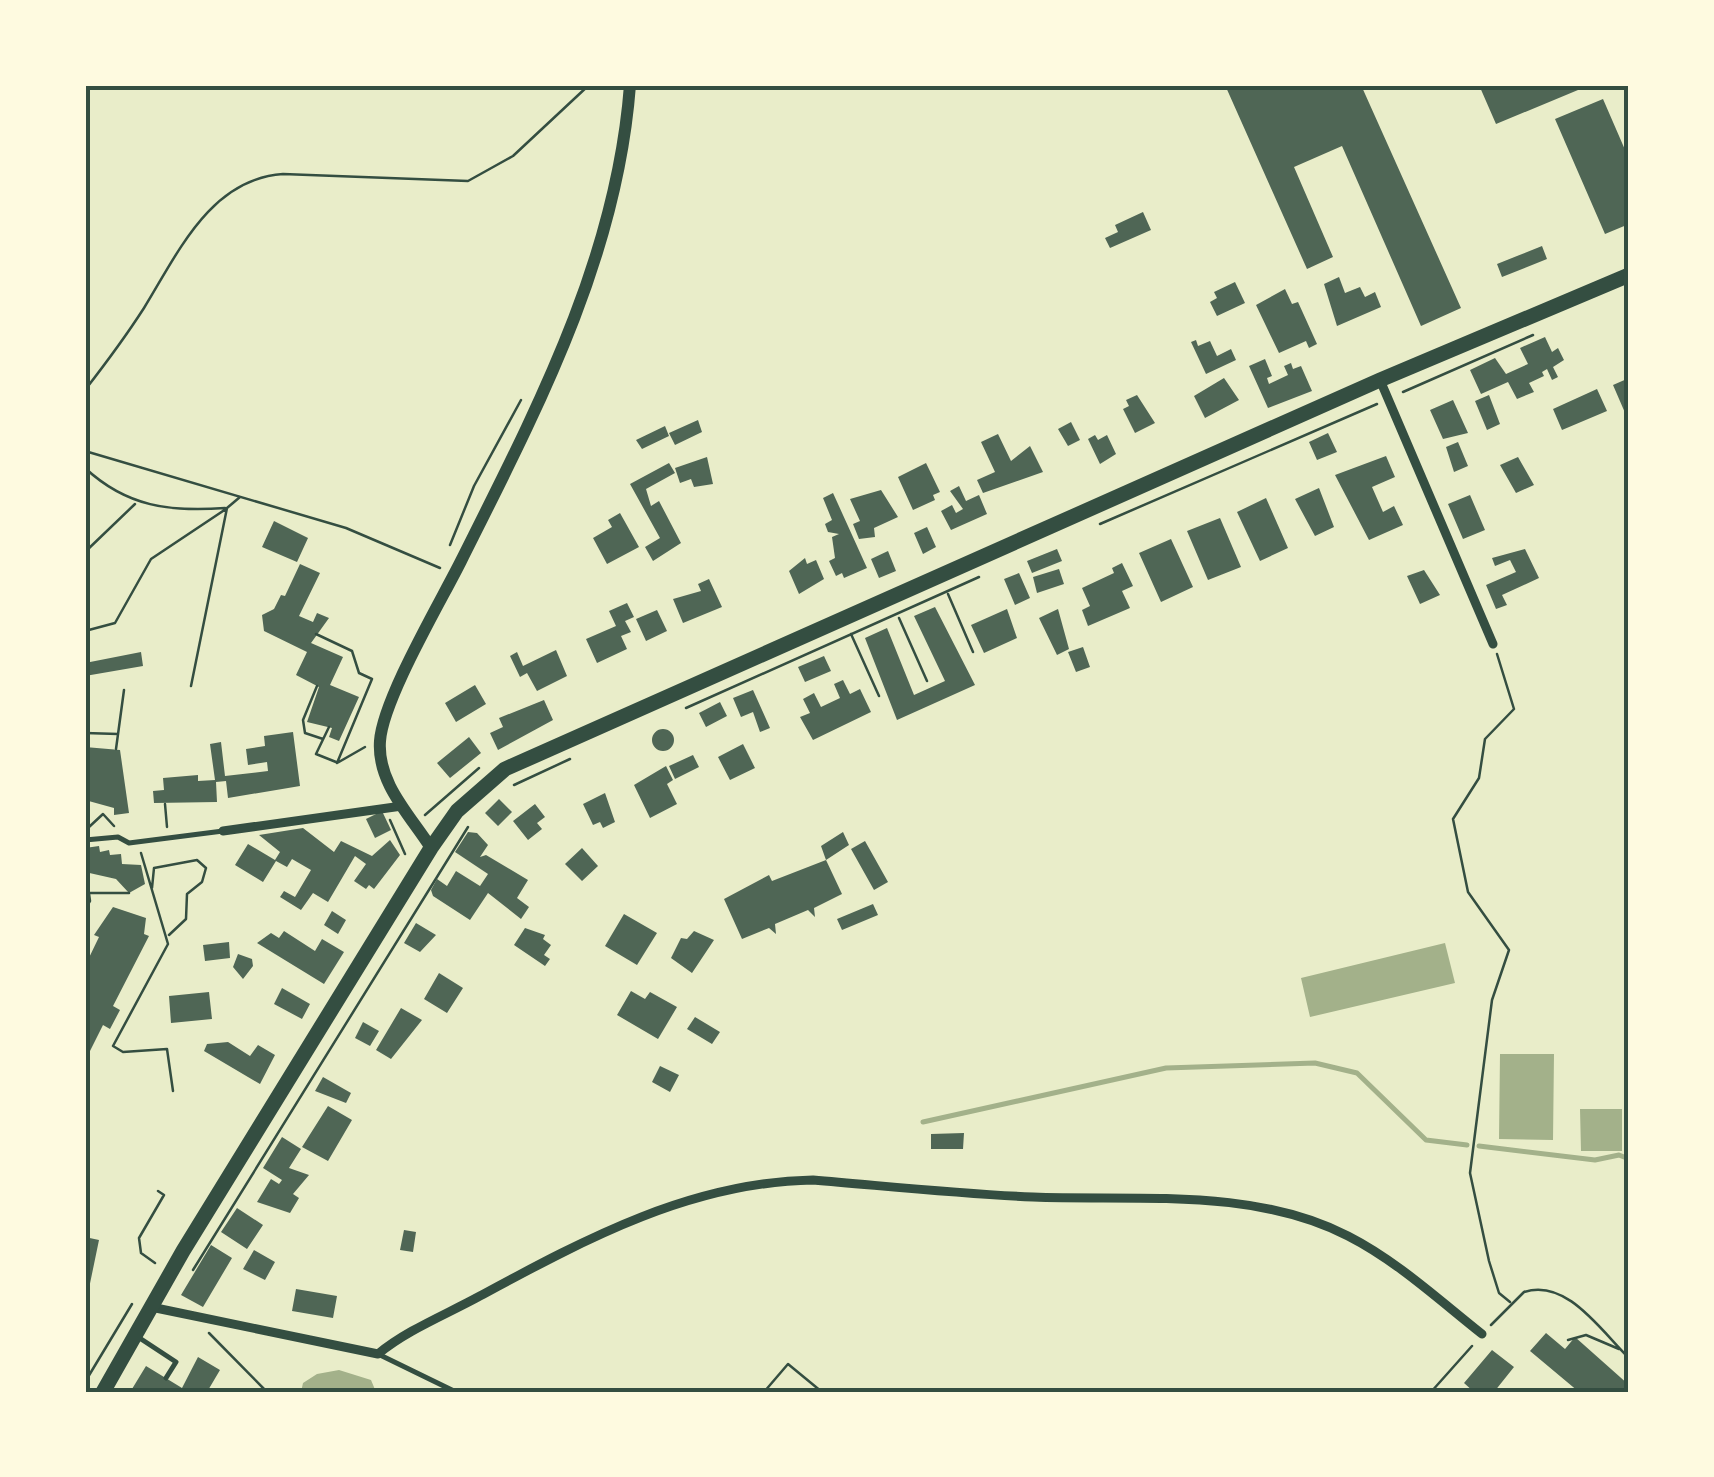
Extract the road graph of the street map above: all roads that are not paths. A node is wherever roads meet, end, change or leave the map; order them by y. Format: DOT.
graph roads {
  1 [pos="630,85"];
  2 [pos="1629,275"];
  3 [pos="1380,380"];
  4 [pos="1493,644"];
  5 [pos="402,806"];
  6 [pos="222,831"];
  7 [pos="86,840"];
  8 [pos="431,848"];
  9 [pos="151,1307"];
  10 [pos="1482,1334"];
  11 [pos="136,1335"];
  12 [pos="378,1354"];
  13 [pos="166,1378"];
  14 [pos="105,1391"];
  15 [pos="456,1392"];
  1 -- 5 [label="main road"];
  2 -- 3 [label="main road"];
  3 -- 4 [label="street"];
  3 -- 8 [label="main road"];
  5 -- 6 [label="street"];
  5 -- 8 [label="main road"];
  6 -- 7 [label="lane"];
  8 -- 9 [label="main road"];
  9 -- 11 [label="main road"];
  9 -- 12 [label="street"];
  10 -- 12 [label="street"];
  11 -- 13 [label="lane"];
  11 -- 14 [label="main road"];
  12 -- 15 [label="lane"];
}
